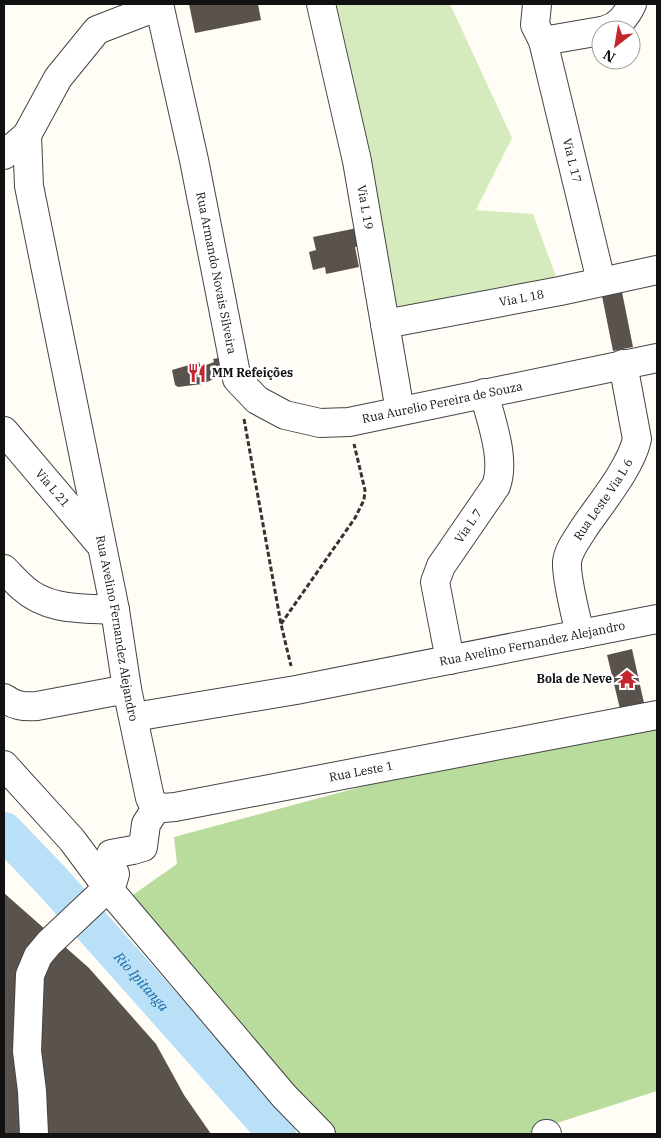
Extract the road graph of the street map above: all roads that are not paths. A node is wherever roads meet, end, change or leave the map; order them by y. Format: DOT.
graph roads {
  1 [pos="322,4"];
  2 [pos="537,4"];
  3 [pos="632,4"];
  4 [pos="159,5"];
  5 [pos="621,20"];
  6 [pos="591,33"];
  7 [pos="543,40"];
  8 [pos="27,135"];
  9 [pos="4,155"];
  10 [pos="657,270"];
  11 [pos="601,282"];
  12 [pos="385,324"];
  13 [pos="657,358"];
  14 [pos="623,364"];
  15 [pos="237,379"];
  16 [pos="484,393"];
  17 [pos="400,411"];
  18 [pos="4,431"];
  19 [pos="101,546"];
  20 [pos="4,569"];
  21 [pos="115,610"];
  22 [pos="657,619"];
  23 [pos="580,634"];
  24 [pos="450,660"];
  25 [pos="128,689"];
  26 [pos="4,698"];
  27 [pos="657,715"];
  28 [pos="134,717"];
  29 [pos="4,765"];
  30 [pos="158,807"];
  31 [pos="103,892"];
  32 [pos="34,1134"];
  33 [pos="321,1134"];
  1 -- 12 [label="street, Via L 19"];
  2 -- 7 [label="street, Via L 17"];
  3 -- 5 [label="street"];
  4 -- 8 [label="street"];
  4 -- 15 [label="street, Rua Armando Novais Silveira"];
  6 -- 7 [label="street"];
  7 -- 11 [label="street, Via L 17"];
  8 -- 9 [label="street"];
  8 -- 19 [label="street, Rua Avelino Fernandez Alejandro"];
  10 -- 11 [label="street, Via L 18"];
  11 -- 12 [label="street, Via L 18"];
  12 -- 17 [label="street, Via L 19"];
  13 -- 14 [label="street, Rua Aurelio Pereira de Souza"];
  14 -- 16 [label="street, Rua Aurelio Pereira de Souza"];
  14 -- 23 [label="street, Rua Leste Via L 6"];
  15 -- 17 [label="street, Rua Aurelio Pereira de Souza"];
  16 -- 17 [label="street, Rua Aurelio Pereira de Souza"];
  16 -- 24 [label="street, Via L 7"];
  18 -- 19 [label="street, Via L 21"];
  19 -- 21 [label="street, Rua Avelino Fernandez Alejandro"];
  20 -- 21 [label="street"];
  21 -- 25 [label="street, Rua Avelino Fernandez Alejandro"];
  22 -- 23 [label="street, Rua Avelino Fernandez Alejandro"];
  23 -- 24 [label="street, Rua Avelino Fernandez Alejandro"];
  24 -- 28 [label="street, Rua Avelino Fernandez Alejandro"];
  25 -- 26 [label="street"];
  25 -- 28 [label="street, Rua Avelino Fernandez Alejandro"];
  27 -- 30 [label="street, Rua Leste 1"];
  28 -- 30 [label="street"];
  29 -- 31 [label="street"];
  30 -- 31 [label="street"];
  31 -- 32 [label="street"];
  31 -- 33 [label="street"];
}
